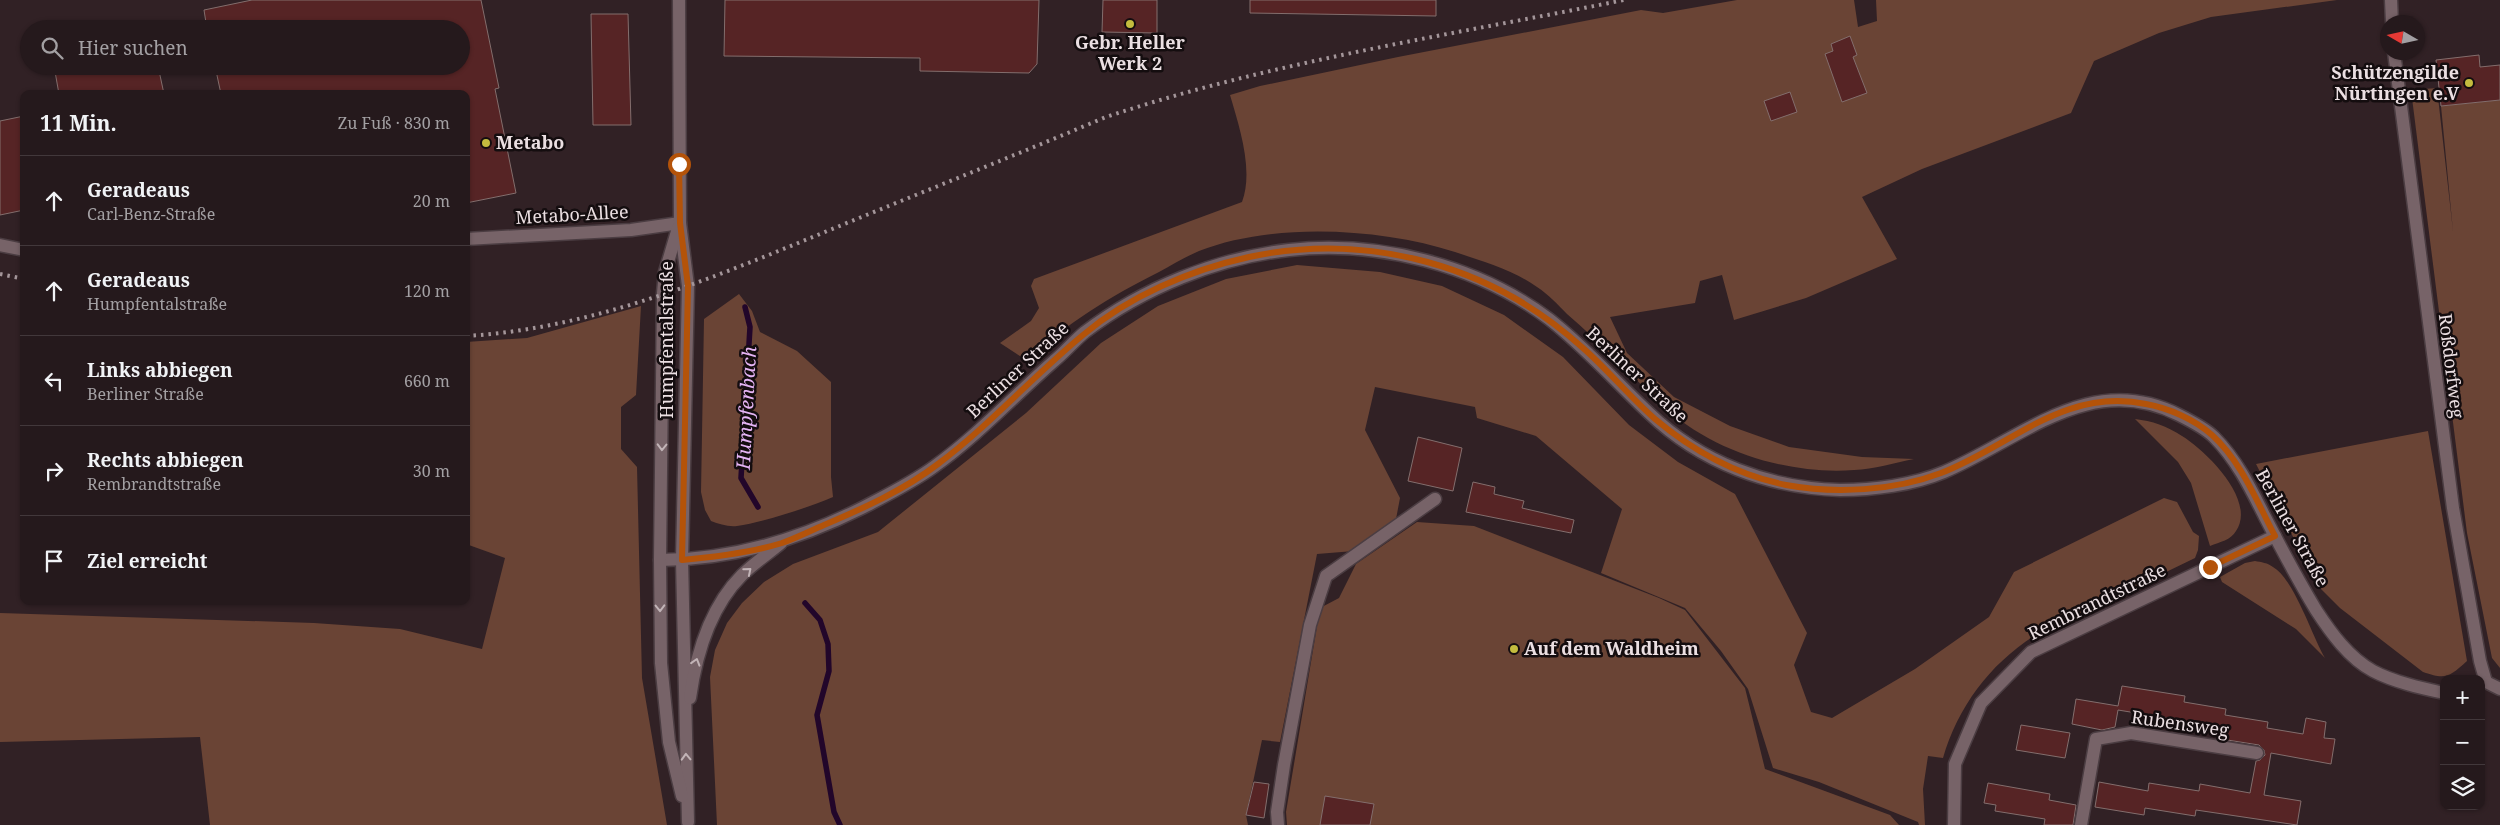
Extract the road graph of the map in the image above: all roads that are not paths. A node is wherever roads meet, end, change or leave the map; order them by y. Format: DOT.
graph roads {
  1 [pos="679,0"];
  2 [pos="2391,0"];
  3 [pos="2392,15"];
  4 [pos="2395,60"];
  5 [pos="680,223"];
  6 [pos="470,239"];
  7 [pos="0,246"];
  8 [pos="20,249"];
  9 [pos="1436,499"];
  10 [pos="2275,536"];
  11 [pos="781,543"];
  12 [pos="660,560"];
  13 [pos="682,560"];
  14 [pos="2483,675"];
  15 [pos="2485,683"];
  16 [pos="2500,689"];
  17 [pos="2440,692"];
  18 [pos="685,728"];
  19 [pos="2257,753"];
  20 [pos="688,824"];
  21 [pos="1278,825"];
  22 [pos="1954,825"];
  23 [pos="2081,825"];
  1 -- 5 [label="street"];
  2 -- 3 [label="street"];
  4 -- 14 [label="street, Roßdorfweg"];
  5 -- 6 [label="street, Metabo-Allee"];
  5 -- 12 [label="street, Humpfentalstraße, one-way"];
  5 -- 13 [label="street, Humpfentalstraße"];
  7 -- 8 [label="street"];
  9 -- 21 [label="street"];
  10 -- 11 [label="street, Berliner Straße"];
  10 -- 17 [label="street, Berliner Straße"];
  10 -- 22 [label="street, Rembrandtstraße"];
  11 -- 13 [label="street, Berliner Straße"];
  18 -- 11 [label="street, one-way"];
  12 -- 13 [label="street, Berliner Straße"];
  12 -- 20 [label="street, Humpfentalstraße, one-way"];
  13 -- 18 [label="street, Humpfentalstraße"];
  15 -- 16 [label="street"];
  20 -- 18 [label="street, Humpfentalstraße, one-way"];
  19 -- 23 [label="street, Rubensweg"];
}
